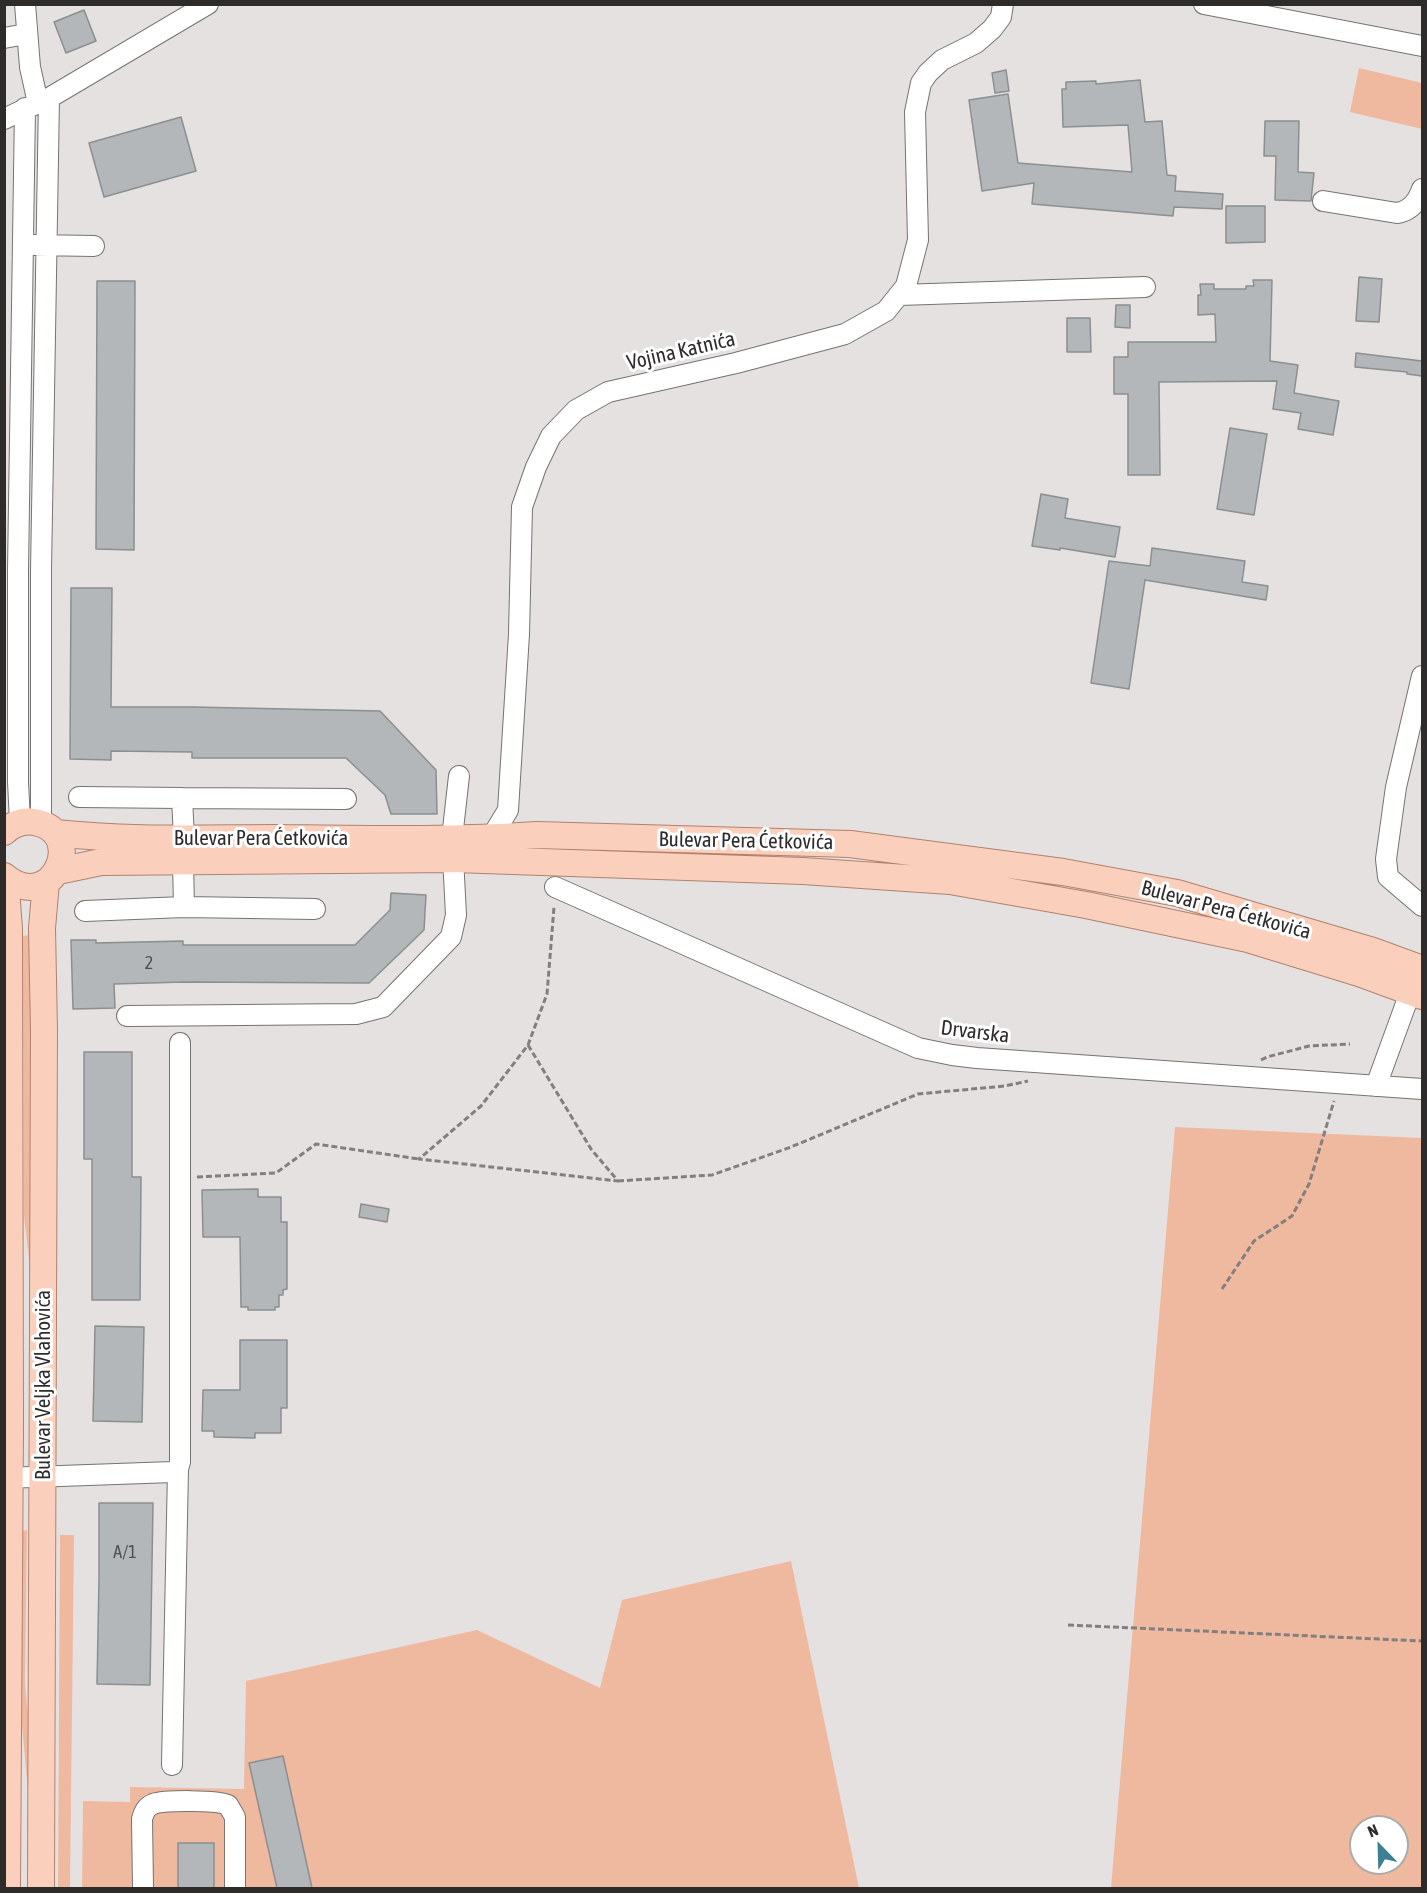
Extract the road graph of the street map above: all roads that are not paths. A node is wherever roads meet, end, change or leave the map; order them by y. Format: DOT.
graph roads {
  1 [pos="25,4"];
  2 [pos="208,4"];
  3 [pos="1003,4"];
  4 [pos="1204,4"];
  5 [pos="27,34"];
  6 [pos="4,38"];
  7 [pos="1422,46"];
  8 [pos="37,103"];
  9 [pos="4,119"];
  10 [pos="1422,189"];
  11 [pos="1323,201"];
  12 [pos="22,245"];
  13 [pos="46,246"];
  14 [pos="94,246"];
  15 [pos="1145,287"];
  16 [pos="898,296"];
  17 [pos="1422,676"];
  18 [pos="459,776"];
  19 [pos="79,797"];
  20 [pos="182,798"];
  21 [pos="346,799"];
  22 [pos="22,829"];
  23 [pos="491,838"];
  24 [pos="453,849"];
  25 [pos="183,850"];
  26 [pos="5,877"];
  27 [pos="52,877"];
  28 [pos="555,887"];
  29 [pos="1422,906"];
  30 [pos="184,907"];
  31 [pos="315,909"];
  32 [pos="84,911"];
  33 [pos="1419,976"];
  34 [pos="127,1016"];
  35 [pos="180,1043"];
  36 [pos="1376,1086"];
  37 [pos="1422,1089"];
  38 [pos="7,1345"];
  39 [pos="178,1469"];
  40 [pos="43,1477"];
  41 [pos="7,1478"];
  42 [pos="172,1766"];
  43 [pos="7,1888"];
  44 [pos="41,1888"];
  45 [pos="142,1888"];
  46 [pos="235,1888"];
  1 -- 5 [label="street"];
  2 -- 8 [label="street"];
  3 -- 16 [label="street, Vojina Katnića"];
  4 -- 7 [label="street"];
  5 -- 6 [label="street"];
  5 -- 8 [label="street"];
  8 -- 9 [label="street"];
  8 -- 12 [label="street"];
  8 -- 13 [label="street"];
  10 -- 11 [label="street"];
  12 -- 13 [label="street"];
  12 -- 22 [label="street"];
  13 -- 14 [label="street"];
  13 -- 22 [label="street"];
  15 -- 16 [label="street"];
  16 -- 23 [label="street, Vojina Katnića"];
  17 -- 29 [label="street"];
  18 -- 24 [label="street"];
  19 -- 20 [label="street"];
  20 -- 21 [label="street"];
  20 -- 25 [label="street"];
  22 -- 25 [label="main road, Bulevar Pera Ćetkovića"];
  22 -- 27 [label="main road, Bulevar Veljka Vlahovića"];
  23 -- 24 [label="main road, Bulevar Pera Ćetkovića"];
  23 -- 33 [label="main road, Bulevar Pera Ćetkovića"];
  24 -- 25 [label="main road, Bulevar Pera Ćetkovića"];
  24 -- 33 [label="main road, Bulevar Pera Ćetkovića"];
  24 -- 34 [label="street"];
  25 -- 27 [label="main road, Bulevar Pera Ćetkovića"];
  25 -- 30 [label="street"];
  26 -- 27 [label="main road, Bulevar Pera Ćetkovića"];
  26 -- 38 [label="main road, Bulevar Veljka Vlahovića"];
  27 -- 40 [label="main road, Bulevar Veljka Vlahovića"];
  28 -- 36 [label="street, Drvarska"];
  30 -- 31 [label="street"];
  30 -- 32 [label="street"];
  33 -- 36 [label="street"];
  35 -- 39 [label="street"];
  36 -- 37 [label="street, Drvarska"];
  38 -- 41 [label="main road, Bulevar Veljka Vlahovića"];
  39 -- 40 [label="street"];
  39 -- 42 [label="street"];
  40 -- 41 [label="street"];
  40 -- 44 [label="main road, Bulevar Veljka Vlahovića"];
  41 -- 43 [label="main road, Bulevar Veljka Vlahovića"];
  45 -- 46 [label="street"];
}
